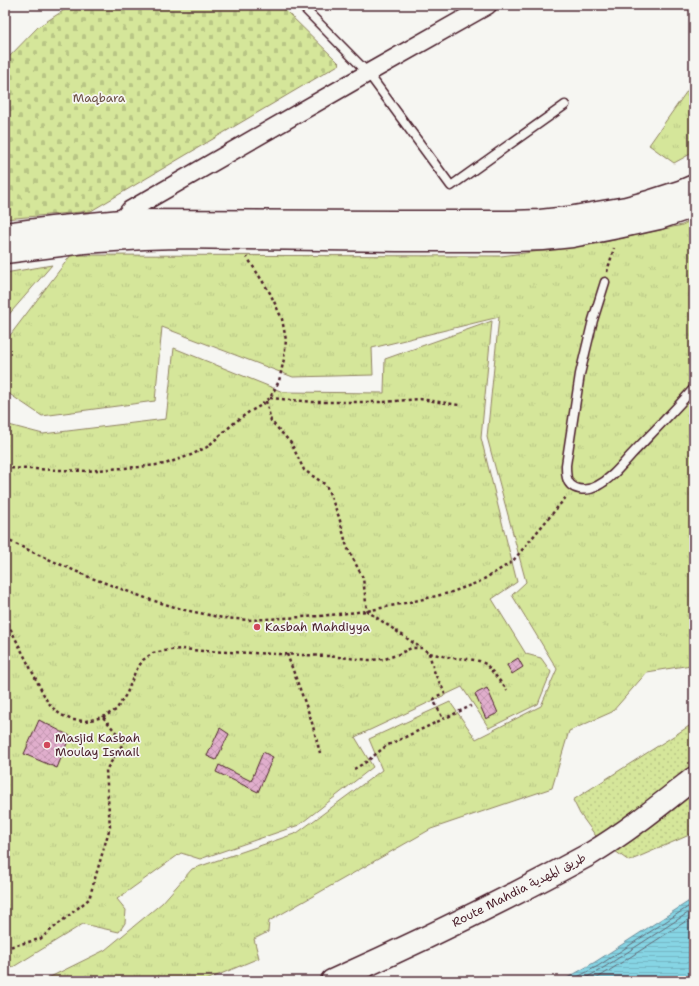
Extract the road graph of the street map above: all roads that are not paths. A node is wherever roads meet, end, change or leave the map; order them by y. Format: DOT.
graph roads {
  1 [pos="301,5"];
  2 [pos="488,5"];
  3 [pos="368,73"];
  4 [pos="565,105"];
  5 [pos="694,186"];
  6 [pos="694,206"];
  7 [pos="122,230"];
  8 [pos="5,234"];
  9 [pos="5,252"];
  10 [pos="605,282"];
  11 [pos="694,388"];
  12 [pos="694,778"];
  13 [pos="332,981"];
  1 -- 3 [label="lane"];
  2 -- 3 [label="street"];
  3 -- 4 [label="lane"];
  3 -- 7 [label="street"];
  5 -- 7 [label="street"];
  6 -- 7 [label="street"];
  7 -- 8 [label="street"];
  7 -- 9 [label="street"];
  10 -- 11 [label="lane"];
  12 -- 13 [label="street, Route Mahdia طريق المهدية"];
}
